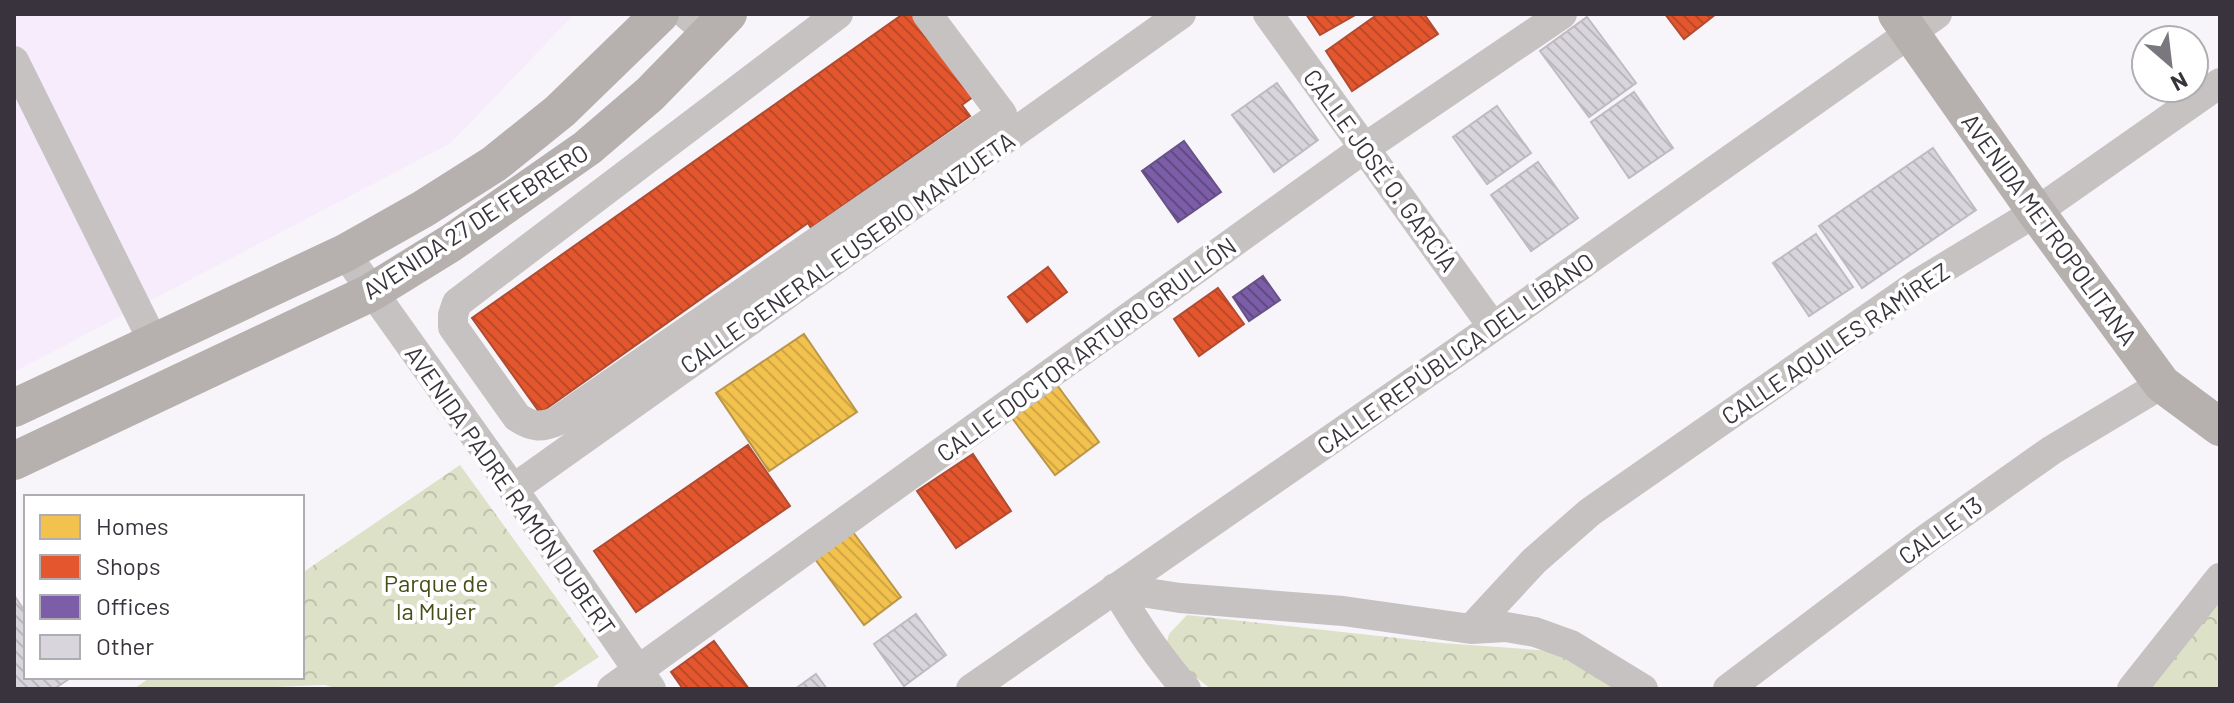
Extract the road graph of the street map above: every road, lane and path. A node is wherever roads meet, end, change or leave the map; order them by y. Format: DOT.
graph roads {
  1 [pos="660,14"];
  2 [pos="838,14"];
  3 [pos="927,14"];
  4 [pos="1181,14"];
  5 [pos="1268,14"];
  6 [pos="1562,14"];
  7 [pos="1915,20"];
  8 [pos="708,21"];
  9 [pos="14,61"];
  10 [pos="2220,83"];
  11 [pos="1366,147"];
  12 [pos="2036,212"];
  13 [pos="345,253"];
  14 [pos="370,293"];
  15 [pos="1493,327"];
  16 [pos="154,343"];
  17 [pos="2162,384"];
  18 [pos="14,408"];
  19 [pos="2220,427"];
  20 [pos="14,461"];
  21 [pos="513,489"];
  22 [pos="2220,578"];
  23 [pos="1115,588"];
  24 [pos="1471,629"];
  25 [pos="645,680"];
  26 [pos="612,689"];
  27 [pos="971,689"];
  28 [pos="1186,689"];
  29 [pos="1643,689"];
  30 [pos="1728,689"];
  31 [pos="2132,689"];
  1 -- 13 [label="main road, AVENIDA 27 DE FEBRERO"];
  2 -- 3 [label="street"];
  4 -- 21 [label="street, CALLE GENERAL EUSEBIO MANZUETA"];
  5 -- 11 [label="street, CALLE JOSÉ O. GARCÍA"];
  6 -- 11 [label="street, CALLE DOCTOR ARTURO GRULLÓN"];
  7 -- 12 [label="main road, AVENIDA METROPOLITANA"];
  7 -- 15 [label="street, CALLE REPÚBLICA DEL LÍBANO"];
  8 -- 14 [label="main road, AVENIDA 27 DE FEBRERO"];
  9 -- 16 [label="street"];
  10 -- 12 [label="street, CALLE AQUILES RAMÍREZ"];
  11 -- 15 [label="street, CALLE JOSÉ O. GARCÍA"];
  11 -- 25 [label="street, CALLE DOCTOR ARTURO GRULLÓN"];
  12 -- 17 [label="main road, AVENIDA METROPOLITANA"];
  12 -- 24 [label="street, CALLE AQUILES RAMÍREZ"];
  13 -- 14 [label="street, AVENIDA PADRE RAMÓN DUBERT"];
  13 -- 16 [label="main road, AVENIDA 27 DE FEBRERO"];
  14 -- 20 [label="main road, AVENIDA 27 DE FEBRERO"];
  14 -- 21 [label="street, AVENIDA PADRE RAMÓN DUBERT"];
  15 -- 23 [label="street, CALLE REPÚBLICA DEL LÍBANO"];
  16 -- 18 [label="main road, AVENIDA 27 DE FEBRERO"];
  17 -- 19 [label="main road, AVENIDA METROPOLITANA"];
  17 -- 30 [label="street, CALLE 13"];
  21 -- 25 [label="street, AVENIDA PADRE RAMÓN DUBERT"];
  22 -- 31 [label="street"];
  23 -- 24 [label="street"];
  23 -- 27 [label="street, CALLE REPÚBLICA DEL LÍBANO"];
  23 -- 28 [label="street"];
  24 -- 29 [label="street"];
  25 -- 26 [label="street, CALLE DOCTOR ARTURO GRULLÓN"];
}
